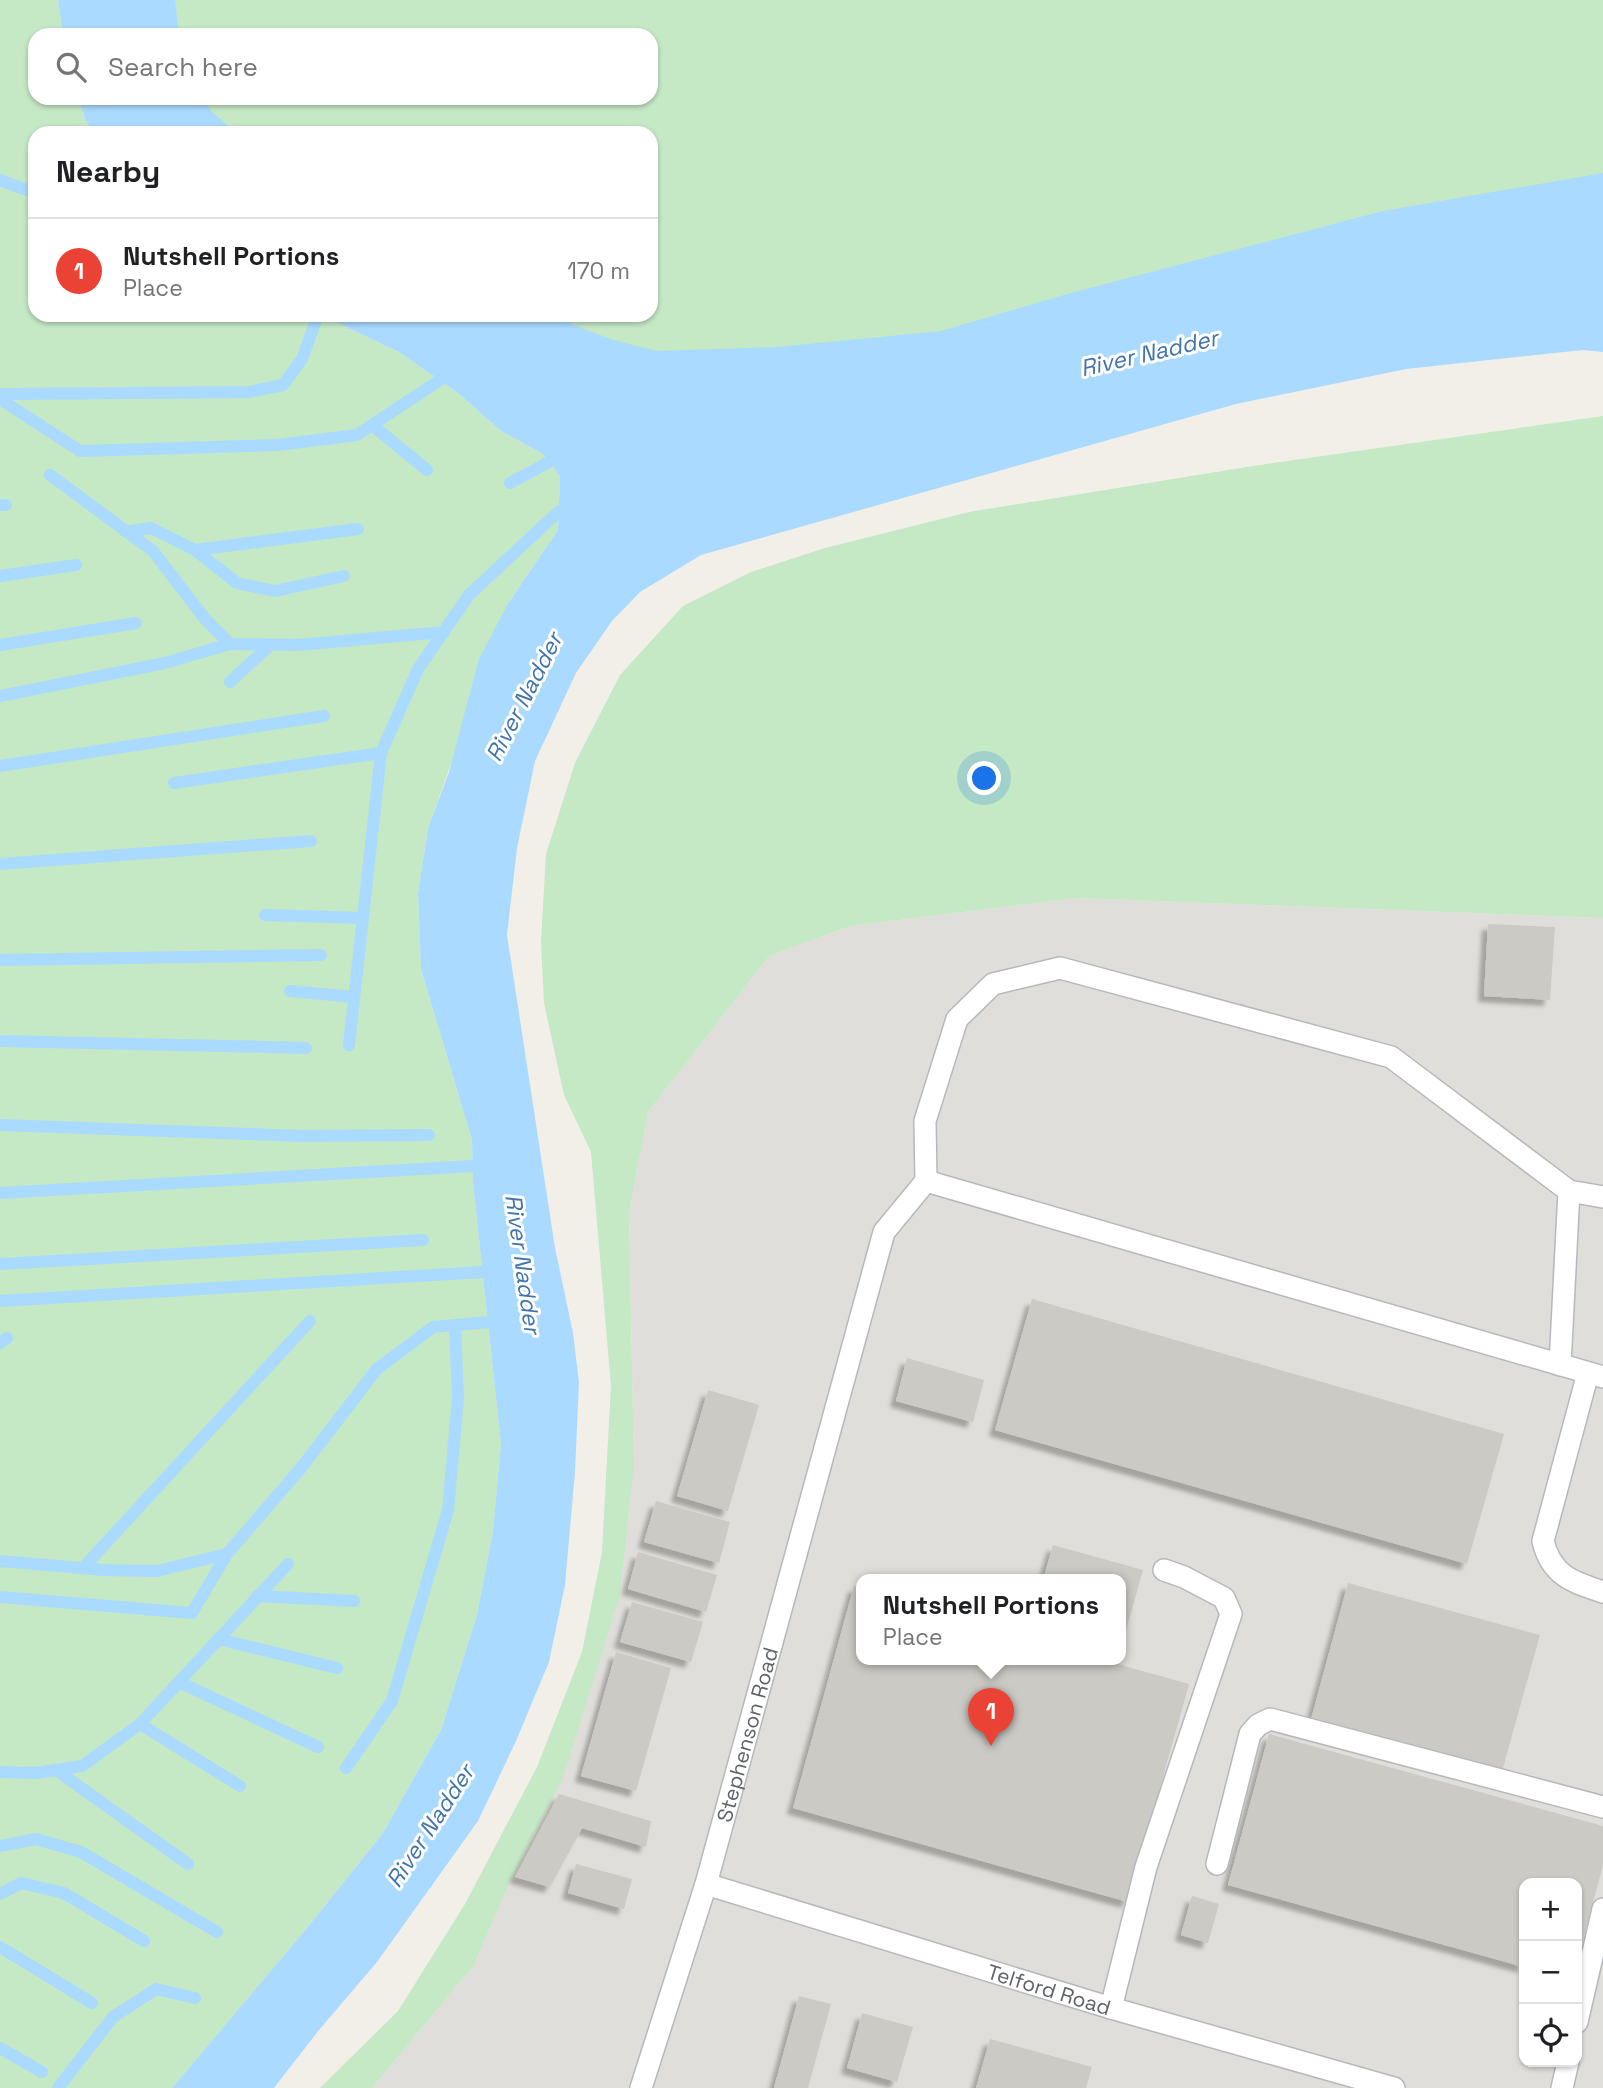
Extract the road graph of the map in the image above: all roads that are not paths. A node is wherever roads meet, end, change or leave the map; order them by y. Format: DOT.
graph roads {
  1 [pos="926,1181"];
  2 [pos="1569,1191"];
  3 [pos="1603,1197"];
  4 [pos="1560,1365"];
  5 [pos="1595,1375"];
  6 [pos="1164,1570"];
  7 [pos="1603,1592"];
  8 [pos="1603,1807"];
  9 [pos="1217,1864"];
  10 [pos="706,1884"];
  11 [pos="1603,1909"];
  12 [pos="1581,2004"];
  13 [pos="1111,2008"];
  14 [pos="1567,2067"];
  15 [pos="642,2088"];
  16 [pos="1394,2088"];
  17 [pos="1562,2088"];
  1 -- 2 [label="lane"];
  1 -- 4 [label="lane"];
  1 -- 10 [label="lane, Stephenson Road"];
  2 -- 3 [label="lane"];
  2 -- 4 [label="lane"];
  4 -- 5 [label="lane"];
  5 -- 7 [label="lane"];
  6 -- 13 [label="lane"];
  8 -- 9 [label="lane"];
  10 -- 13 [label="lane, Telford Road"];
  10 -- 15 [label="lane, Stephenson Road"];
  11 -- 12 [label="lane"];
  13 -- 16 [label="lane, Telford Road"];
  14 -- 17 [label="lane"];
}
